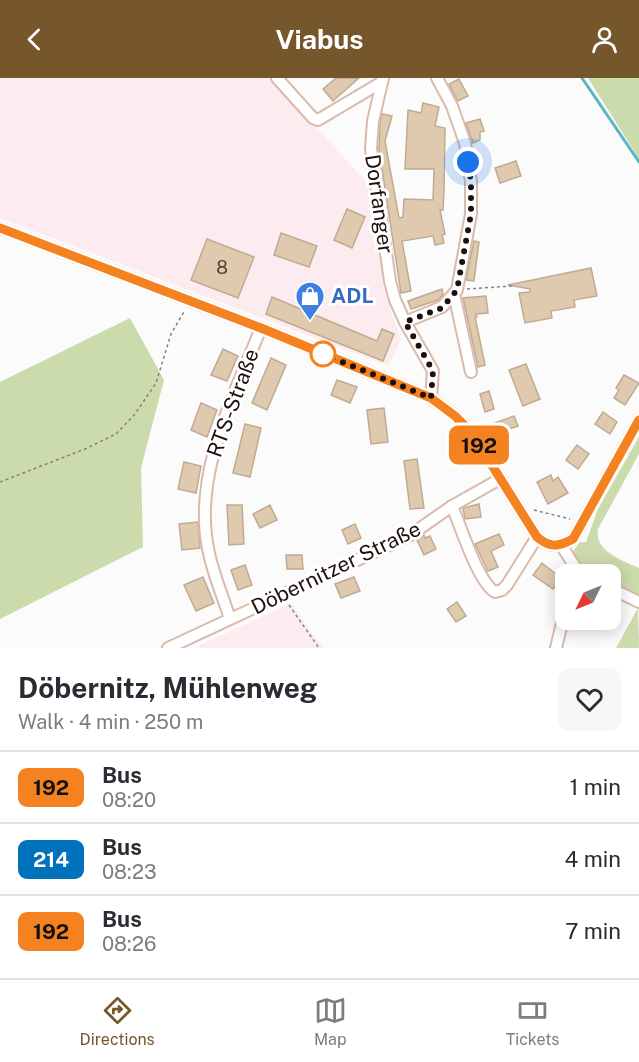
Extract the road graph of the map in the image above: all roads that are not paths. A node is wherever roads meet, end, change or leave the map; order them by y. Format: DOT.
graph roads {
  1 [pos="277,78"];
  2 [pos="437,78"];
  3 [pos="382,80"];
  4 [pos="0,228"];
  5 [pos="455,292"];
  6 [pos="405,322"];
  7 [pos="261,328"];
  8 [pos="471,372"];
  9 [pos="431,398"];
  10 [pos="639,420"];
  11 [pos="500,479"];
  12 [pos="452,506"];
  13 [pos="537,537"];
  14 [pos="561,545"];
  15 [pos="573,564"];
  16 [pos="230,619"];
  17 [pos="560,630"];
  18 [pos="168,648"];
  19 [pos="556,648"];
  1 -- 3 [label="street, Dorfanger"];
  2 -- 5 [label="street"];
  3 -- 6 [label="street, Dorfanger"];
  4 -- 7 [label="street"];
  5 -- 6 [label="street"];
  5 -- 8 [label="street"];
  6 -- 9 [label="street, Dorfanger"];
  7 -- 9 [label="street"];
  7 -- 16 [label="street, RTS-Straße"];
  9 -- 11 [label="street"];
  10 -- 14 [label="street"];
  11 -- 12 [label="street, Döbernitzer Straße"];
  11 -- 13 [label="street"];
  12 -- 13 [label="street"];
  12 -- 16 [label="street, Döbernitzer Straße"];
  13 -- 14 [label="street"];
  14 -- 15 [label="street"];
  16 -- 18 [label="street, Döbernitzer Straße"];
  17 -- 19 [label="street"];
}
